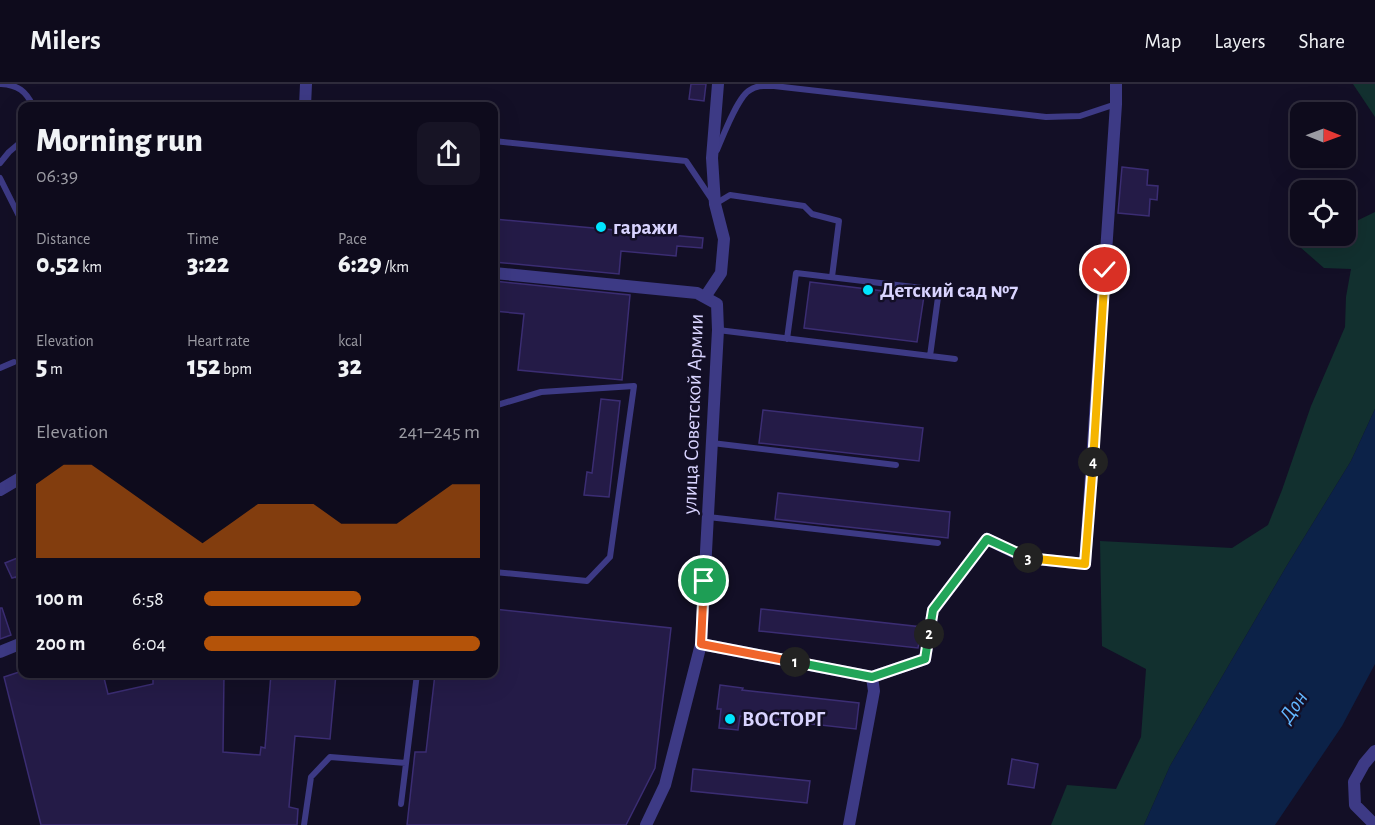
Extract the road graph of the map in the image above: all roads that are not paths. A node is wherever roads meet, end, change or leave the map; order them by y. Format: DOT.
graph roads {
  1 [pos="0,84"];
  2 [pos="306,84"];
  3 [pos="718,84"];
  4 [pos="1116,84"];
  5 [pos="32,102"];
  6 [pos="305,102"];
  7 [pos="1116,104"];
  8 [pos="498,141"];
  9 [pos="18,144"];
  10 [pos="712,158"];
  11 [pos="0,163"];
  12 [pos="0,178"];
  13 [pos="715,204"];
  14 [pos="18,214"];
  15 [pos="498,273"];
  16 [pos="832,277"];
  17 [pos="705,297"];
  18 [pos="718,330"];
  19 [pos="787,339"];
  20 [pos="930,356"];
  21 [pos="955,359"];
  22 [pos="14,362"];
  23 [pos="0,368"];
  24 [pos="498,405"];
  25 [pos="712,443"];
  26 [pos="896,465"];
  27 [pos="18,479"];
  28 [pos="0,490"];
  29 [pos="708,517"];
  30 [pos="938,543"];
  31 [pos="498,572"];
  32 [pos="701,644"];
  33 [pos="18,645"];
  34 [pos="0,652"];
  35 [pos="872,677"];
  36 [pos="417,678"];
  37 [pos="1375,751"];
  38 [pos="406,763"];
  39 [pos="401,804"];
  40 [pos="1370,822"];
  41 [pos="304,825"];
  42 [pos="646,825"];
  43 [pos="849,825"];
  1 -- 5 [label="lane"];
  2 -- 6 [label="street"];
  3 -- 10 [label="street"];
  4 -- 7 [label="street"];
  7 -- 10 [label="lane"];
  7 -- 35 [label="street"];
  8 -- 13 [label="lane"];
  9 -- 11 [label="lane"];
  10 -- 13 [label="street"];
  12 -- 14 [label="lane"];
  13 -- 16 [label="lane"];
  13 -- 17 [label="street"];
  15 -- 17 [label="street, улица Советской Армии"];
  16 -- 19 [label="lane"];
  16 -- 20 [label="lane"];
  17 -- 18 [label="street, улица Советской Армии"];
  18 -- 19 [label="lane"];
  18 -- 25 [label="street, улица Советской Армии"];
  19 -- 20 [label="lane"];
  20 -- 21 [label="lane"];
  22 -- 23 [label="lane"];
  24 -- 31 [label="lane"];
  25 -- 26 [label="lane"];
  25 -- 29 [label="street, улица Советской Армии"];
  27 -- 28 [label="street"];
  29 -- 30 [label="lane"];
  29 -- 32 [label="street, улица Советской Армии"];
  32 -- 35 [label="street"];
  32 -- 42 [label="street, улица Советской Армии"];
  33 -- 34 [label="street"];
  35 -- 43 [label="street"];
  36 -- 38 [label="lane"];
  37 -- 40 [label="street"];
  38 -- 39 [label="lane"];
  38 -- 41 [label="lane"];
}
